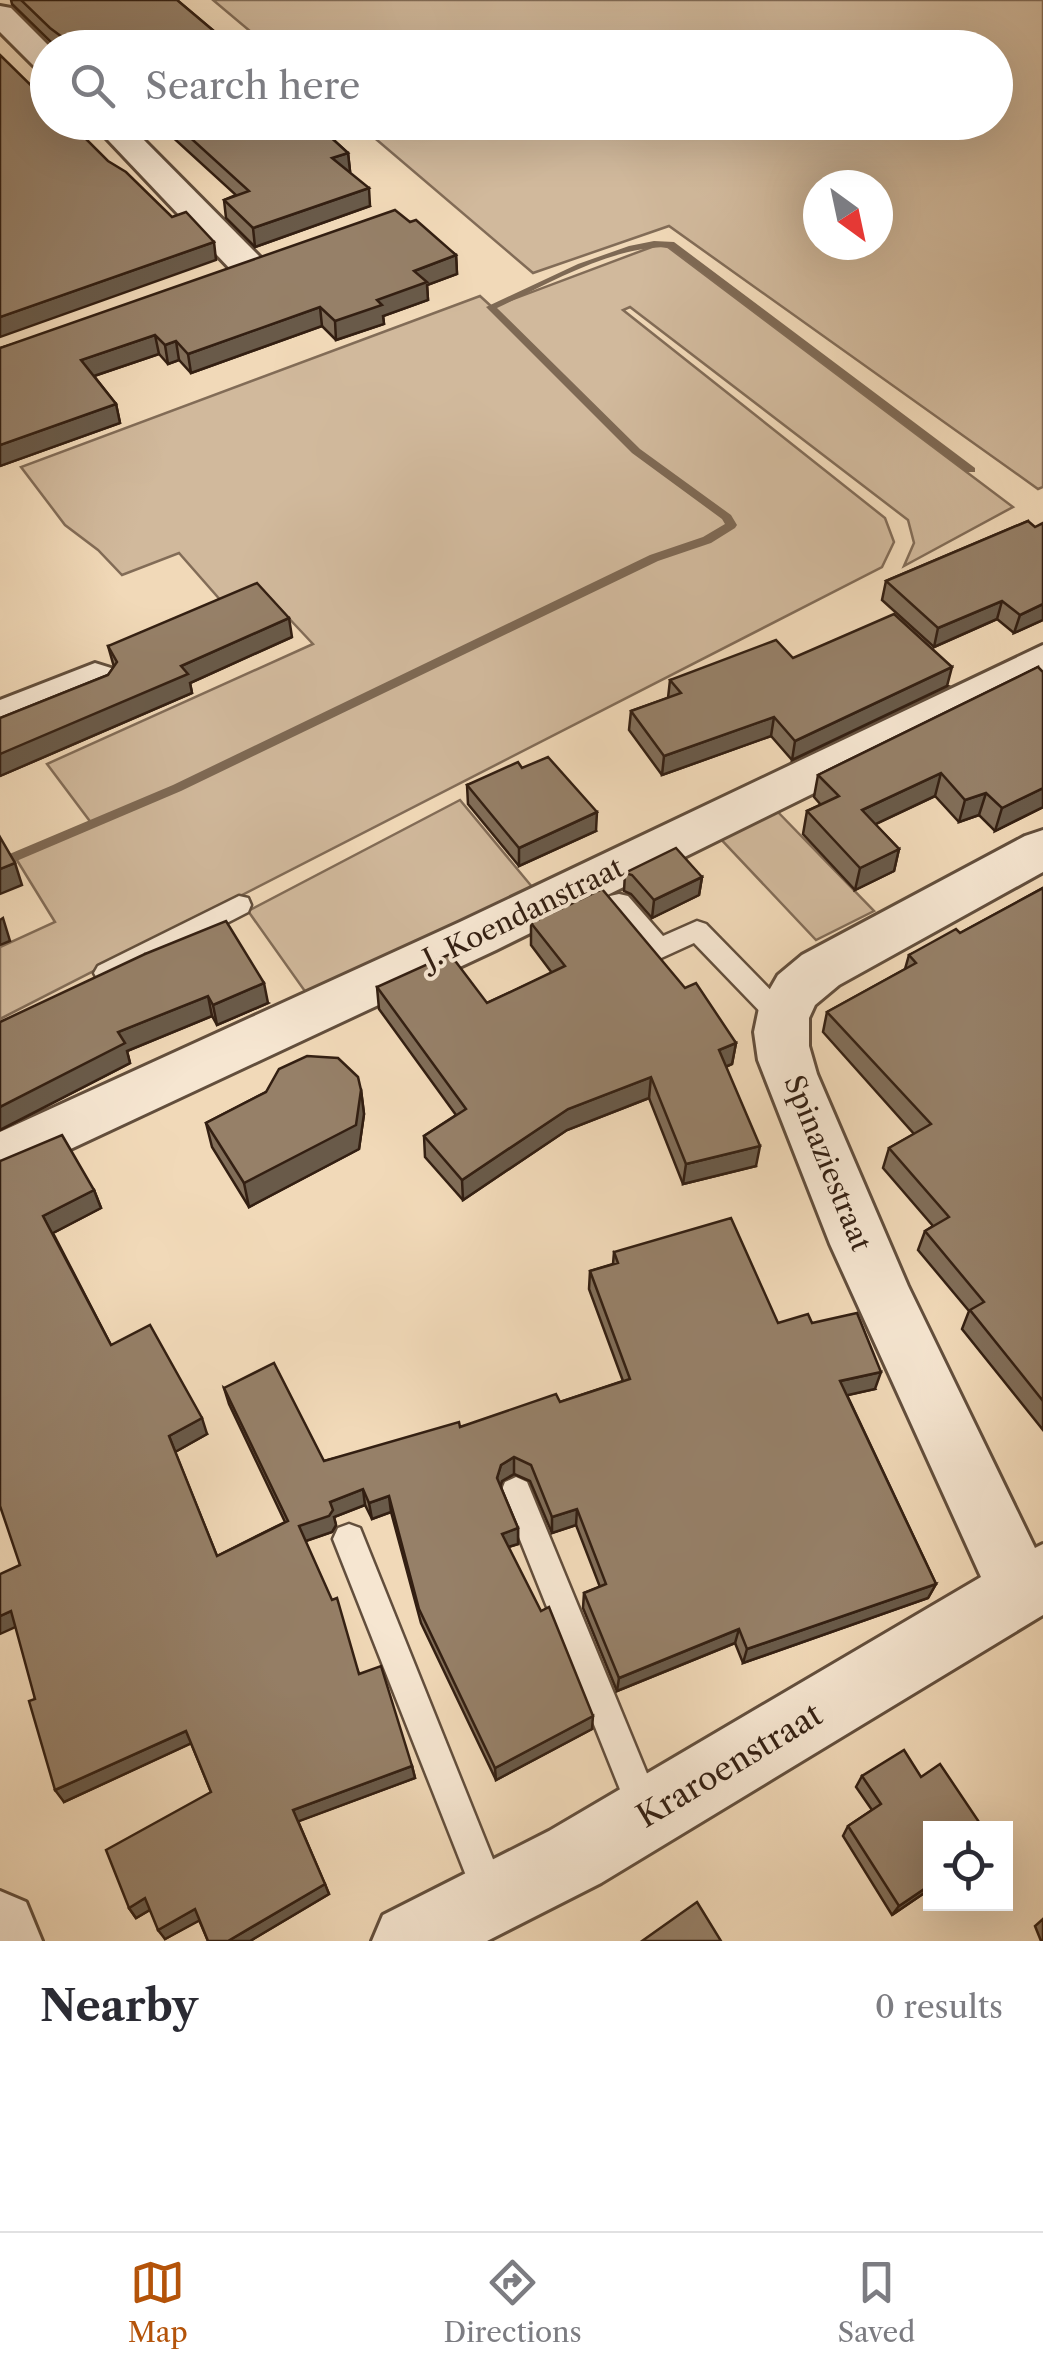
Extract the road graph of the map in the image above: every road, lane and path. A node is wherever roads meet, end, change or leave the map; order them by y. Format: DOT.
graph roads {
  1 [pos="0,15"];
  2 [pos="30,44"];
  3 [pos="124,140"];
  4 [pos="283,252"];
  5 [pos="247,265"];
  6 [pos="212,278"];
  7 [pos="1043,661"];
  8 [pos="95,680"];
  9 [pos="0,719"];
  10 [pos="1043,849"];
  11 [pos="619,903"];
  12 [pos="239,905"];
  13 [pos="85,984"];
  14 [pos="782,1018"];
  15 [pos="0,1158"];
  16 [pos="516,1492"];
  17 [pos="349,1539"];
  18 [pos="1032,1584"];
  19 [pos="647,1814"];
  20 [pos="492,1898"];
  21 [pos="0,1928"];
  22 [pos="6,1941"];
  23 [pos="409,1941"];
  1 -- 2 [label="street"];
  3 -- 5 [label="street"];
  4 -- 5 [label="street"];
  5 -- 6 [label="street"];
  7 -- 15 [label="street, J. Koendanstraat"];
  8 -- 9 [label="street"];
  10 -- 14 [label="street"];
  11 -- 14 [label="lane"];
  12 -- 13 [label="lane"];
  14 -- 18 [label="street, Spinaziestraat"];
  16 -- 19 [label="lane"];
  17 -- 20 [label="lane"];
  18 -- 19 [label="street, Kraroenstraat"];
  19 -- 20 [label="street, Kraroenstraat"];
  20 -- 23 [label="street, Kraroenstraat"];
  21 -- 22 [label="street"];
}
